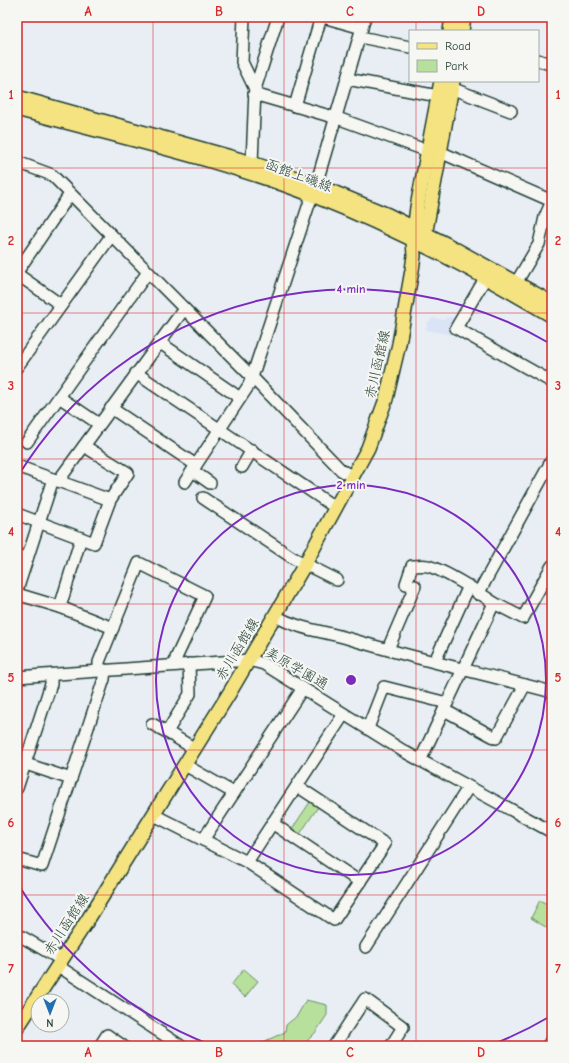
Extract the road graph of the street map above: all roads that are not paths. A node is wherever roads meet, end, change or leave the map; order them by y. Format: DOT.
graph roads {
  1 [pos="244,17"];
  2 [pos="278,17"];
  3 [pos="322,17"];
  4 [pos="365,17"];
  5 [pos="464,17"];
  6 [pos="454,28"];
  7 [pos="361,32"];
  8 [pos="409,47"];
  9 [pos="539,60"];
  10 [pos="552,65"];
  11 [pos="347,79"];
  12 [pos="448,83"];
  13 [pos="255,92"];
  14 [pos="438,96"];
  15 [pos="17,97"];
  16 [pos="295,106"];
  17 [pos="17,108"];
  18 [pos="511,111"];
  19 [pos="336,118"];
  20 [pos="434,151"];
  21 [pos="17,162"];
  22 [pos="252,163"];
  23 [pos="314,190"];
  24 [pos="70,194"];
  25 [pos="551,200"];
  26 [pos="111,236"];
  27 [pos="419,236"];
  28 [pos="148,272"];
  29 [pos="17,273"];
  30 [pos="486,277"];
  31 [pos="516,283"];
  32 [pos="552,303"];
  33 [pos="61,305"];
  34 [pos="184,309"];
  35 [pos="552,316"];
  36 [pos="159,342"];
  37 [pos="17,367"];
  38 [pos="136,373"];
  39 [pos="252,377"];
  40 [pos="552,382"];
  41 [pos="59,397"];
  42 [pos="240,398"];
  43 [pos="111,408"];
  44 [pos="99,424"];
  45 [pos="219,429"];
  46 [pos="27,442"];
  47 [pos="84,446"];
  48 [pos="252,450"];
  49 [pos="552,460"];
  50 [pos="17,466"];
  51 [pos="242,467"];
  52 [pos="194,468"];
  53 [pos="353,477"];
  54 [pos="56,479"];
  55 [pos="185,482"];
  56 [pos="210,482"];
  57 [pos="203,498"];
  58 [pos="110,500"];
  59 [pos="336,508"];
  60 [pos="17,514"];
  61 [pos="39,522"];
  62 [pos="81,538"];
  63 [pos="22,557"];
  64 [pos="305,564"];
  65 [pos="552,566"];
  66 [pos="337,580"];
  67 [pos="469,586"];
  68 [pos="17,590"];
  69 [pos="17,594"];
  70 [pos="478,594"];
  71 [pos="494,603"];
  72 [pos="60,607"];
  73 [pos="275,616"];
  74 [pos="113,628"];
  75 [pos="388,649"];
  76 [pos="249,660"];
  77 [pos="435,661"];
  78 [pos="189,664"];
  79 [pos="176,665"];
  80 [pos="463,668"];
  81 [pos="102,671"];
  82 [pos="51,675"];
  83 [pos="17,677"];
  84 [pos="525,685"];
  85 [pos="303,688"];
  86 [pos="552,692"];
  87 [pos="446,706"];
  88 [pos="344,714"];
  89 [pos="152,724"];
  90 [pos="368,728"];
  91 [pos="167,732"];
  92 [pos="195,749"];
  93 [pos="420,761"];
  94 [pos="21,762"];
  95 [pos="185,765"];
  96 [pos="71,779"];
  97 [pos="297,786"];
  98 [pos="17,788"];
  99 [pos="468,788"];
  100 [pos="234,793"];
  101 [pos="154,815"];
  102 [pos="272,823"];
  103 [pos="552,832"];
  104 [pos="203,840"];
  105 [pos="17,859"];
  106 [pos="247,862"];
  107 [pos="360,882"];
  108 [pos="17,934"];
  109 [pos="366,947"];
  110 [pos="60,963"];
  111 [pos="17,1028"];
  112 [pos="552,1039"];
  113 [pos="100,1046"];
  114 [pos="123,1046"];
  115 [pos="181,1046"];
  116 [pos="334,1046"];
  117 [pos="391,1046"];
  118 [pos="548,1046"];
  1 -- 13 [label="street"];
  2 -- 13 [label="street"];
  3 -- 7 [label="street"];
  3 -- 16 [label="street"];
  4 -- 7 [label="street"];
  5 -- 6 [label="main road"];
  7 -- 8 [label="street"];
  7 -- 11 [label="street"];
  9 -- 10 [label="street"];
  11 -- 14 [label="street"];
  11 -- 19 [label="street"];
  12 -- 14 [label="main road, 赤川函館線"];
  12 -- 18 [label="street"];
  12 -- 20 [label="main road, 赤川函館線"];
  13 -- 16 [label="street"];
  13 -- 22 [label="street"];
  14 -- 20 [label="main road, 赤川函館線"];
  15 -- 22 [label="main road, 函館上磯線"];
  16 -- 19 [label="street"];
  17 -- 23 [label="main road, 函館上磯線"];
  19 -- 20 [label="street"];
  19 -- 23 [label="street"];
  20 -- 25 [label="street"];
  20 -- 27 [label="main road, 赤川函館線"];
  21 -- 24 [label="street"];
  22 -- 23 [label="main road, 函館上磯線"];
  23 -- 27 [label="main road, 函館上磯線"];
  23 -- 39 [label="street"];
  24 -- 26 [label="street"];
  24 -- 29 [label="street"];
  25 -- 31 [label="street"];
  26 -- 28 [label="street"];
  26 -- 33 [label="street"];
  27 -- 30 [label="main road, 函館上磯線"];
  27 -- 31 [label="main road, 函館上磯線"];
  27 -- 53 [label="main road, 赤川函館線"];
  28 -- 34 [label="street"];
  28 -- 41 [label="street"];
  29 -- 33 [label="street"];
  30 -- 35 [label="main road, 函館上磯線"];
  30 -- 40 [label="street"];
  31 -- 32 [label="main road, 函館上磯線"];
  33 -- 37 [label="street"];
  34 -- 36 [label="street"];
  34 -- 39 [label="street"];
  36 -- 38 [label="street"];
  36 -- 42 [label="street"];
  38 -- 43 [label="street"];
  38 -- 45 [label="street"];
  39 -- 42 [label="street"];
  39 -- 53 [label="street"];
  41 -- 44 [label="street"];
  41 -- 46 [label="street"];
  42 -- 45 [label="street"];
  43 -- 44 [label="street"];
  43 -- 52 [label="street"];
  44 -- 47 [label="street"];
  45 -- 48 [label="street"];
  45 -- 52 [label="street"];
  47 -- 54 [label="street"];
  47 -- 58 [label="street"];
  48 -- 51 [label="street"];
  48 -- 59 [label="street"];
  49 -- 70 [label="street"];
  50 -- 54 [label="street"];
  52 -- 55 [label="street"];
  52 -- 56 [label="street"];
  53 -- 59 [label="main road, 赤川函館線"];
  54 -- 58 [label="street"];
  54 -- 61 [label="street"];
  57 -- 64 [label="street"];
  58 -- 62 [label="street"];
  59 -- 64 [label="main road, 赤川函館線"];
  60 -- 61 [label="street"];
  61 -- 62 [label="street"];
  61 -- 63 [label="street"];
  62 -- 72 [label="street"];
  63 -- 68 [label="street"];
  64 -- 66 [label="street"];
  64 -- 73 [label="main road, 赤川函館線"];
  65 -- 71 [label="street"];
  67 -- 70 [label="street"];
  67 -- 75 [label="street"];
  67 -- 77 [label="street"];
  69 -- 72 [label="street"];
  70 -- 71 [label="street"];
  71 -- 80 [label="street"];
  72 -- 74 [label="street"];
  73 -- 75 [label="street"];
  73 -- 76 [label="main road, 赤川函館線"];
  74 -- 79 [label="street"];
  74 -- 81 [label="street"];
  75 -- 77 [label="street"];
  76 -- 78 [label="street, 美原学園通"];
  76 -- 85 [label="street, 美原学園通"];
  76 -- 92 [label="main road, 赤川函館線"];
  77 -- 80 [label="street"];
  78 -- 79 [label="street, 美原学園通"];
  78 -- 91 [label="street"];
  79 -- 81 [label="street, 美原学園通"];
  80 -- 84 [label="street"];
  80 -- 87 [label="street"];
  81 -- 82 [label="street, 美原学園通"];
  81 -- 96 [label="street"];
  82 -- 83 [label="street, 美原学園通"];
  82 -- 94 [label="street"];
  84 -- 86 [label="street"];
  84 -- 87 [label="street"];
  85 -- 88 [label="street, 美原学園通"];
  85 -- 100 [label="street"];
  87 -- 90 [label="street"];
  87 -- 93 [label="street"];
  88 -- 90 [label="street, 美原学園通"];
  88 -- 97 [label="street"];
  89 -- 91 [label="street"];
  90 -- 93 [label="street, 美原学園通"];
  91 -- 92 [label="street"];
  92 -- 95 [label="main road, 赤川函館線"];
  93 -- 99 [label="street, 美原学園通"];
  94 -- 96 [label="street"];
  94 -- 98 [label="street"];
  95 -- 100 [label="street"];
  95 -- 101 [label="main road, 赤川函館線"];
  96 -- 105 [label="street"];
  97 -- 102 [label="street"];
  97 -- 107 [label="street"];
  99 -- 103 [label="street, 美原学園通"];
  99 -- 109 [label="street"];
  100 -- 104 [label="street"];
  101 -- 104 [label="street"];
  101 -- 110 [label="main road, 赤川函館線"];
  102 -- 106 [label="street"];
  102 -- 107 [label="street"];
  104 -- 106 [label="street"];
  106 -- 107 [label="street"];
  108 -- 110 [label="street"];
  110 -- 111 [label="main road, 赤川函館線"];
  110 -- 115 [label="street"];
  112 -- 118 [label="street"];
  113 -- 114 [label="street"];
  116 -- 117 [label="street"];
}
